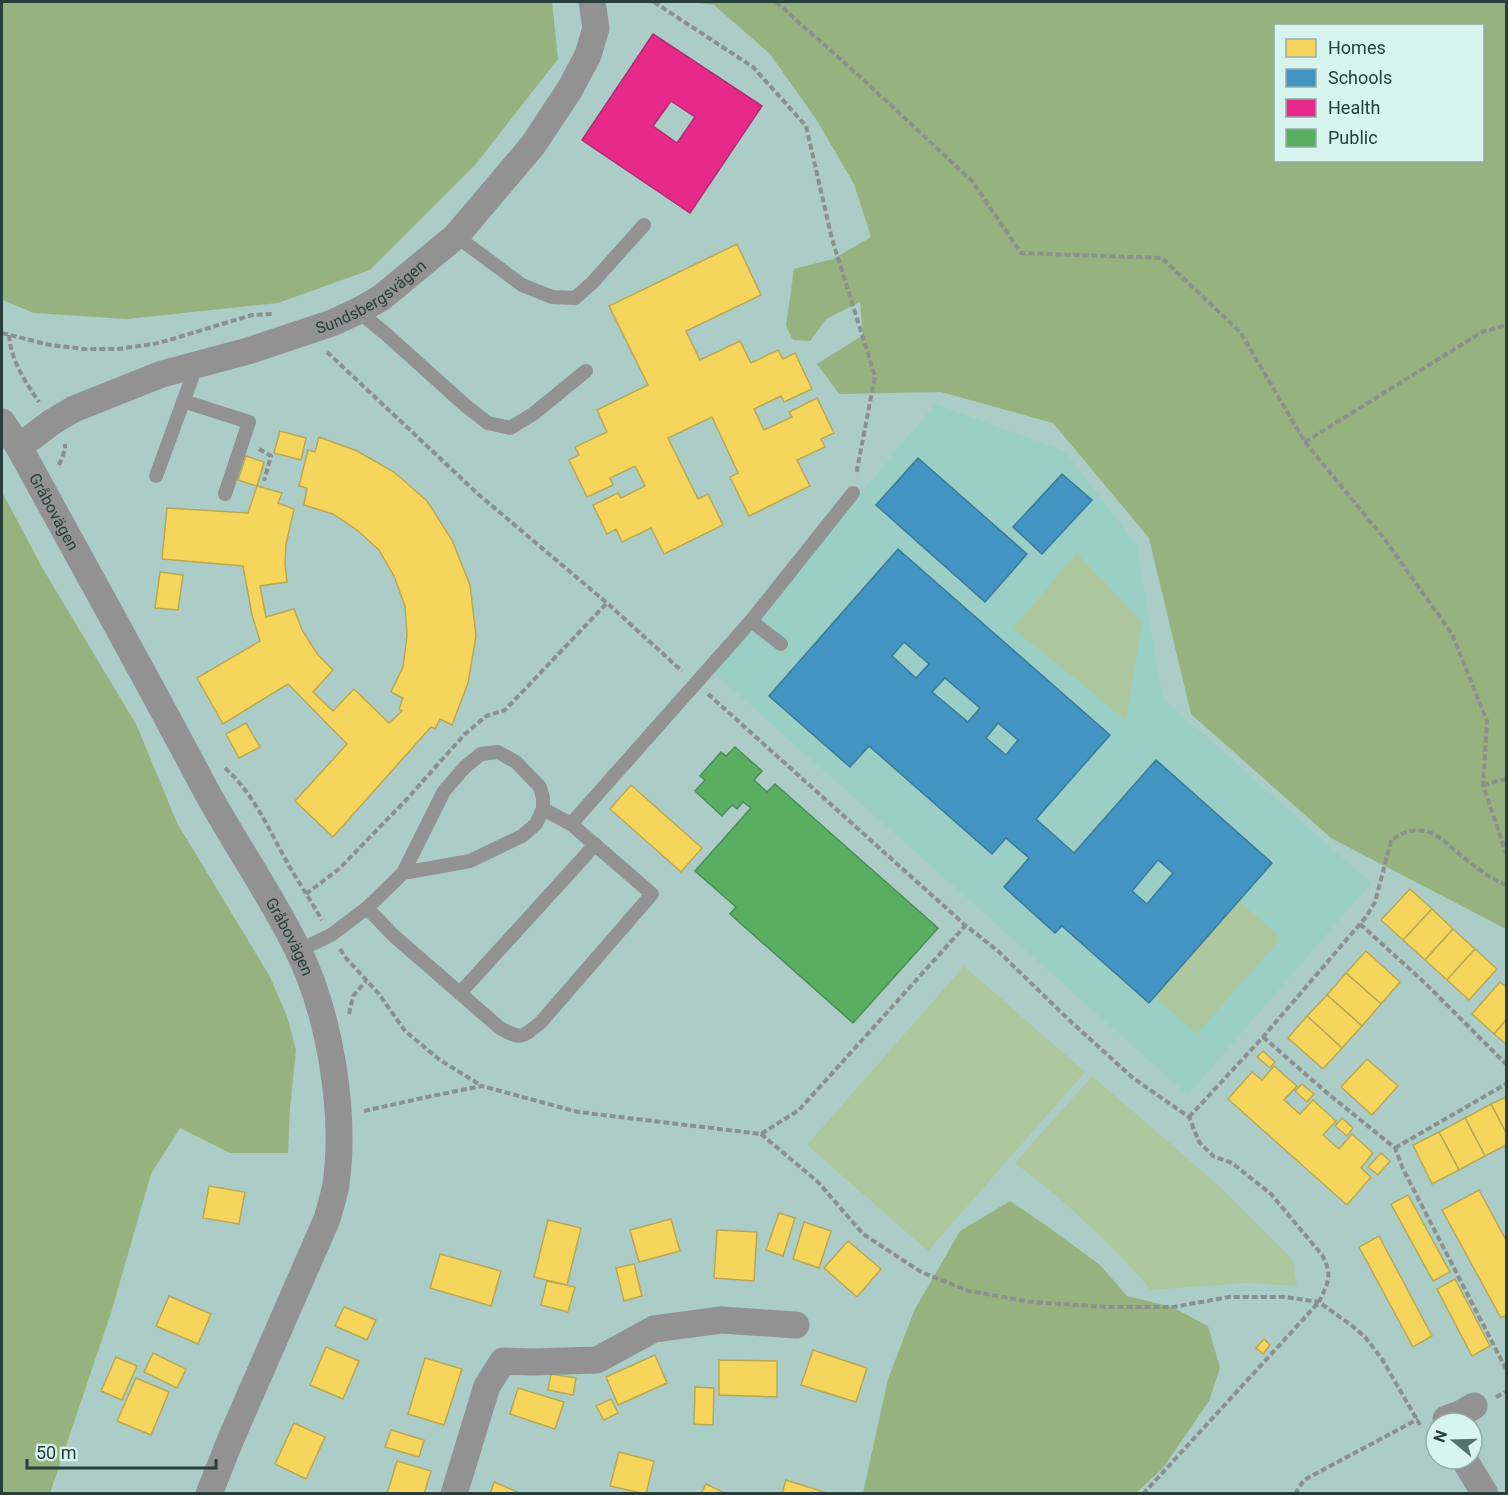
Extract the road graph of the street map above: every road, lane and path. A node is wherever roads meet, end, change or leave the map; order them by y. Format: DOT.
graph roads {
  1 [pos="592,2"];
  2 [pos="654,2"];
  3 [pos="776,2"];
  4 [pos="644,225"];
  5 [pos="456,236"];
  6 [pos="358,311"];
  7 [pos="1506,325"];
  8 [pos="2,333"];
  9 [pos="303,333"];
  10 [pos="9,335"];
  11 [pos="197,364"];
  12 [pos="586,371"];
  13 [pos="183,401"];
  14 [pos="2,422"];
  15 [pos="52,422"];
  16 [pos="243,441"];
  17 [pos="1305,442"];
  18 [pos="19,447"];
  19 [pos="59,466"];
  20 [pos="156,476"];
  21 [pos="264,481"];
  22 [pos="853,493"];
  23 [pos="225,494"];
  24 [pos="751,621"];
  25 [pos="781,645"];
  26 [pos="696,684"];
  27 [pos="224,768"];
  28 [pos="1506,779"];
  29 [pos="1483,784"];
  30 [pos="543,809"];
  31 [pos="571,824"];
  32 [pos="595,844"];
  33 [pos="1506,853"];
  34 [pos="404,873"];
  35 [pos="1506,885"];
  36 [pos="367,908"];
  37 [pos="1360,924"];
  38 [pos="965,925"];
  39 [pos="331,935"];
  40 [pos="298,951"];
  41 [pos="460,993"];
  42 [pos="1263,1036"];
  43 [pos="1506,1064"];
  44 [pos="1506,1084"];
  45 [pos="482,1086"];
  46 [pos="360,1112"];
  47 [pos="1189,1117"];
  48 [pos="761,1134"];
  49 [pos="1395,1148"];
  50 [pos="1319,1302"];
  51 [pos="796,1324"];
  52 [pos="1506,1370"];
  53 [pos="1474,1406"];
  54 [pos="1465,1411"];
  55 [pos="1417,1419"];
  56 [pos="1424,1420"];
  57 [pos="1424,1421"];
  58 [pos="1471,1471"];
  59 [pos="209,1494"];
  60 [pos="454,1494"];
  61 [pos="1143,1494"];
  62 [pos="1295,1494"];
  63 [pos="1485,1494"];
  1 -- 5 [label="street, Sundsbergsvägen"];
  2 -- 22 [label="path"];
  3 -- 17 [label="path"];
  4 -- 5 [label="lane"];
  5 -- 6 [label="street, Sundsbergsvägen"];
  6 -- 9 [label="street, Sundsbergsvägen"];
  6 -- 12 [label="lane"];
  7 -- 17 [label="path"];
  8 -- 10 [label="path"];
  9 -- 10 [label="path"];
  9 -- 11 [label="street, Sundsbergsvägen"];
  9 -- 26 [label="path"];
  10 -- 15 [label="path"];
  11 -- 13 [label="lane"];
  11 -- 15 [label="street, Sundsbergsvägen"];
  13 -- 16 [label="lane"];
  13 -- 20 [label="lane"];
  14 -- 18 [label="street, Gråbovägen"];
  15 -- 18 [label="street, Sundsbergsvägen"];
  15 -- 19 [label="path"];
  16 -- 21 [label="path"];
  16 -- 23 [label="lane"];
  17 -- 29 [label="path"];
  18 -- 40 [label="street, Gråbovägen"];
  22 -- 24 [label="lane"];
  24 -- 25 [label="lane"];
  24 -- 26 [label="lane"];
  26 -- 31 [label="lane"];
  26 -- 38 [label="path"];
  27 -- 39 [label="path"];
  28 -- 29 [label="path"];
  29 -- 33 [label="path"];
  30 -- 31 [label="lane"];
  30 -- 34 [label="lane"];
  30 -- 34 [label="lane"];
  31 -- 32 [label="lane"];
  32 -- 41 [label="lane"];
  32 -- 41 [label="lane"];
  34 -- 36 [label="lane"];
  35 -- 37 [label="path"];
  36 -- 39 [label="lane"];
  36 -- 41 [label="lane"];
  37 -- 42 [label="path"];
  37 -- 43 [label="path"];
  38 -- 47 [label="path"];
  38 -- 48 [label="path"];
  39 -- 40 [label="lane"];
  39 -- 45 [label="path"];
  40 -- 59 [label="street, Gråbovägen"];
  42 -- 47 [label="path"];
  42 -- 49 [label="path"];
  44 -- 49 [label="path"];
  45 -- 46 [label="path"];
  45 -- 48 [label="path"];
  47 -- 50 [label="path"];
  48 -- 50 [label="path"];
  49 -- 52 [label="path"];
  50 -- 55 [label="path"];
  50 -- 61 [label="path"];
  51 -- 60 [label="street"];
  53 -- 54 [label="street"];
  55 -- 56 [label="path"];
  55 -- 57 [label="path"];
  55 -- 62 [label="path"];
  58 -- 63 [label="street"];
}
